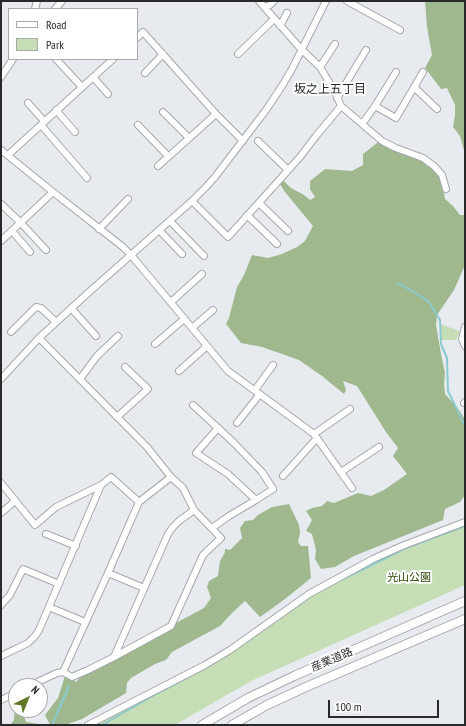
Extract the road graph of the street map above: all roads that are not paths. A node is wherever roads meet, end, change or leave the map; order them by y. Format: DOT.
graph roads {
  1 [pos="259,1"];
  2 [pos="274,1"];
  3 [pos="326,1"];
  4 [pos="347,1"];
  5 [pos="264,7"];
  6 [pos="287,13"];
  7 [pos="274,19"];
  8 [pos="280,26"];
  9 [pos="400,30"];
  10 [pos="138,37"];
  11 [pos="335,44"];
  12 [pos="302,49"];
  13 [pos="366,50"];
  14 [pos="163,54"];
  15 [pos="238,54"];
  16 [pos="12,60"];
  17 [pos="57,60"];
  18 [pos="112,60"];
  19 [pos="320,67"];
  20 [pos="396,72"];
  21 [pos="423,72"];
  22 [pos="145,73"];
  23 [pos="1,77"];
  24 [pos="93,77"];
  25 [pos="82,87"];
  26 [pos="414,87"];
  27 [pos="108,94"];
  28 [pos="338,98"];
  29 [pos="28,103"];
  30 [pos="341,106"];
  31 [pos="375,106"];
  32 [pos="436,109"];
  33 [pos="56,110"];
  34 [pos="164,112"];
  35 [pos="216,114"];
  36 [pos="43,123"];
  37 [pos="362,124"];
  38 [pos="138,125"];
  39 [pos="76,132"];
  40 [pos="188,138"];
  41 [pos="243,141"];
  42 [pos="258,141"];
  43 [pos="1,150"];
  44 [pos="8,155"];
  45 [pos="168,156"];
  46 [pos="84,164"];
  47 [pos="158,166"];
  48 [pos="79,168"];
  49 [pos="288,170"];
  50 [pos="87,178"];
  51 [pos="446,189"];
  52 [pos="53,192"];
  53 [pos="128,199"];
  54 [pos="192,201"];
  55 [pos="259,203"];
  56 [pos="1,204"];
  57 [pos="247,215"];
  58 [pos="170,221"];
  59 [pos="21,223"];
  60 [pos="99,228"];
  61 [pos="159,230"];
  62 [pos="12,231"];
  63 [pos="288,232"];
  64 [pos="1,241"];
  65 [pos="277,244"];
  66 [pos="46,250"];
  67 [pos="30,252"];
  68 [pos="182,254"];
  69 [pos="131,255"];
  70 [pos="204,256"];
  71 [pos="202,274"];
  72 [pos="171,302"];
  73 [pos="71,308"];
  74 [pos="213,310"];
  75 [pos="184,318"];
  76 [pos="56,322"];
  77 [pos="465,327"];
  78 [pos="192,328"];
  79 [pos="11,332"];
  80 [pos="96,336"];
  81 [pos="118,336"];
  82 [pos="39,338"];
  83 [pos="155,344"];
  84 [pos="207,346"];
  85 [pos="465,346"];
  86 [pos="273,365"];
  87 [pos="125,367"];
  88 [pos="179,371"];
  89 [pos="1,378"];
  90 [pos="80,379"];
  91 [pos="258,392"];
  92 [pos="193,405"];
  93 [pos="350,409"];
  94 [pos="117,417"];
  95 [pos="237,423"];
  96 [pos="218,428"];
  97 [pos="316,436"];
  98 [pos="379,448"];
  99 [pos="341,472"];
  100 [pos="283,476"];
  101 [pos="171,477"];
  102 [pos="1,483"];
  103 [pos="101,485"];
  104 [pos="352,488"];
  105 [pos="256,500"];
  106 [pos="15,501"];
  107 [pos="139,502"];
  108 [pos="194,510"];
  109 [pos="1,513"];
  110 [pos="465,522"];
  111 [pos="212,528"];
  112 [pos="46,534"];
  113 [pos="76,546"];
  114 [pos="108,573"];
  115 [pos="58,584"];
  116 [pos="144,588"];
  117 [pos="465,602"];
  118 [pos="1,605"];
  119 [pos="49,607"];
  120 [pos="465,619"];
  121 [pos="85,622"];
  122 [pos="1,656"];
  123 [pos="114,657"];
  124 [pos="63,672"];
  125 [pos="47,678"];
  126 [pos="88,725"];
  127 [pos="202,725"];
  128 [pos="232,725"];
  1 -- 5 [label="street"];
  2 -- 5 [label="street"];
  3 -- 12 [label="street"];
  4 -- 9 [label="street"];
  5 -- 7 [label="street"];
  6 -- 8 [label="street"];
  7 -- 8 [label="street"];
  7 -- 15 [label="street"];
  8 -- 12 [label="street"];
  10 -- 14 [label="street"];
  11 -- 19 [label="street"];
  12 -- 19 [label="street"];
  12 -- 41 [label="street"];
  13 -- 28 [label="street"];
  14 -- 22 [label="street"];
  14 -- 35 [label="street"];
  16 -- 23 [label="street"];
  17 -- 25 [label="street"];
  18 -- 24 [label="street"];
  19 -- 28 [label="street"];
  20 -- 31 [label="street"];
  21 -- 26 [label="street"];
  24 -- 25 [label="street"];
  24 -- 27 [label="street"];
  25 -- 33 [label="street"];
  26 -- 31 [label="street"];
  26 -- 32 [label="street"];
  28 -- 30 [label="street"];
  29 -- 36 [label="street"];
  30 -- 37 [label="street"];
  30 -- 49 [label="street"];
  31 -- 37 [label="street"];
  33 -- 36 [label="street"];
  33 -- 39 [label="street"];
  34 -- 40 [label="street"];
  35 -- 40 [label="street"];
  35 -- 41 [label="street"];
  36 -- 44 [label="street"];
  36 -- 48 [label="street"];
  37 -- 51 [label="street"];
  38 -- 45 [label="street"];
  40 -- 45 [label="street"];
  41 -- 54 [label="street"];
  42 -- 49 [label="street"];
  43 -- 44 [label="street"];
  44 -- 52 [label="street"];
  45 -- 47 [label="street"];
  46 -- 48 [label="street"];
  48 -- 50 [label="street"];
  49 -- 55 [label="street"];
  52 -- 59 [label="street"];
  52 -- 60 [label="street"];
  53 -- 60 [label="street"];
  54 -- 57 [label="street"];
  54 -- 58 [label="street"];
  55 -- 57 [label="street"];
  55 -- 63 [label="street"];
  56 -- 59 [label="street"];
  57 -- 65 [label="street"];
  58 -- 61 [label="street"];
  58 -- 70 [label="street"];
  59 -- 62 [label="street"];
  59 -- 66 [label="street"];
  60 -- 69 [label="street"];
  61 -- 68 [label="street"];
  61 -- 69 [label="street"];
  62 -- 64 [label="street"];
  62 -- 67 [label="street"];
  69 -- 72 [label="street"];
  69 -- 73 [label="street"];
  71 -- 72 [label="street"];
  72 -- 75 [label="street"];
  73 -- 76 [label="street"];
  73 -- 80 [label="street"];
  74 -- 78 [label="street"];
  75 -- 78 [label="street"];
  75 -- 83 [label="street"];
  76 -- 79 [label="street"];
  76 -- 82 [label="street"];
  77 -- 85 [label="street"];
  78 -- 84 [label="street"];
  81 -- 90 [label="street"];
  82 -- 89 [label="street"];
  82 -- 90 [label="street"];
  84 -- 88 [label="street"];
  84 -- 91 [label="street"];
  86 -- 91 [label="street"];
  87 -- 94 [label="street"];
  90 -- 94 [label="street"];
  91 -- 95 [label="street"];
  91 -- 97 [label="street"];
  92 -- 96 [label="street"];
  93 -- 97 [label="street"];
  94 -- 101 [label="street"];
  96 -- 105 [label="street"];
  96 -- 105 [label="street"];
  97 -- 99 [label="street"];
  97 -- 100 [label="street"];
  98 -- 99 [label="street"];
  99 -- 104 [label="street"];
  101 -- 107 [label="street"];
  101 -- 108 [label="street"];
  102 -- 106 [label="street"];
  103 -- 106 [label="street"];
  103 -- 107 [label="street"];
  103 -- 113 [label="street"];
  105 -- 111 [label="street"];
  106 -- 109 [label="street"];
  107 -- 114 [label="street"];
  108 -- 111 [label="street"];
  108 -- 116 [label="street"];
  110 -- 126 [label="street"];
  111 -- 123 [label="street"];
  112 -- 113 [label="street"];
  113 -- 115 [label="street"];
  114 -- 116 [label="street"];
  114 -- 121 [label="street"];
  115 -- 118 [label="street"];
  115 -- 119 [label="street"];
  116 -- 123 [label="street"];
  117 -- 127 [label="main road, 産業道路"];
  119 -- 121 [label="street"];
  119 -- 122 [label="street"];
  120 -- 128 [label="main road, 産業道路"];
  121 -- 124 [label="street"];
  123 -- 124 [label="street"];
  124 -- 125 [label="street"];
}
